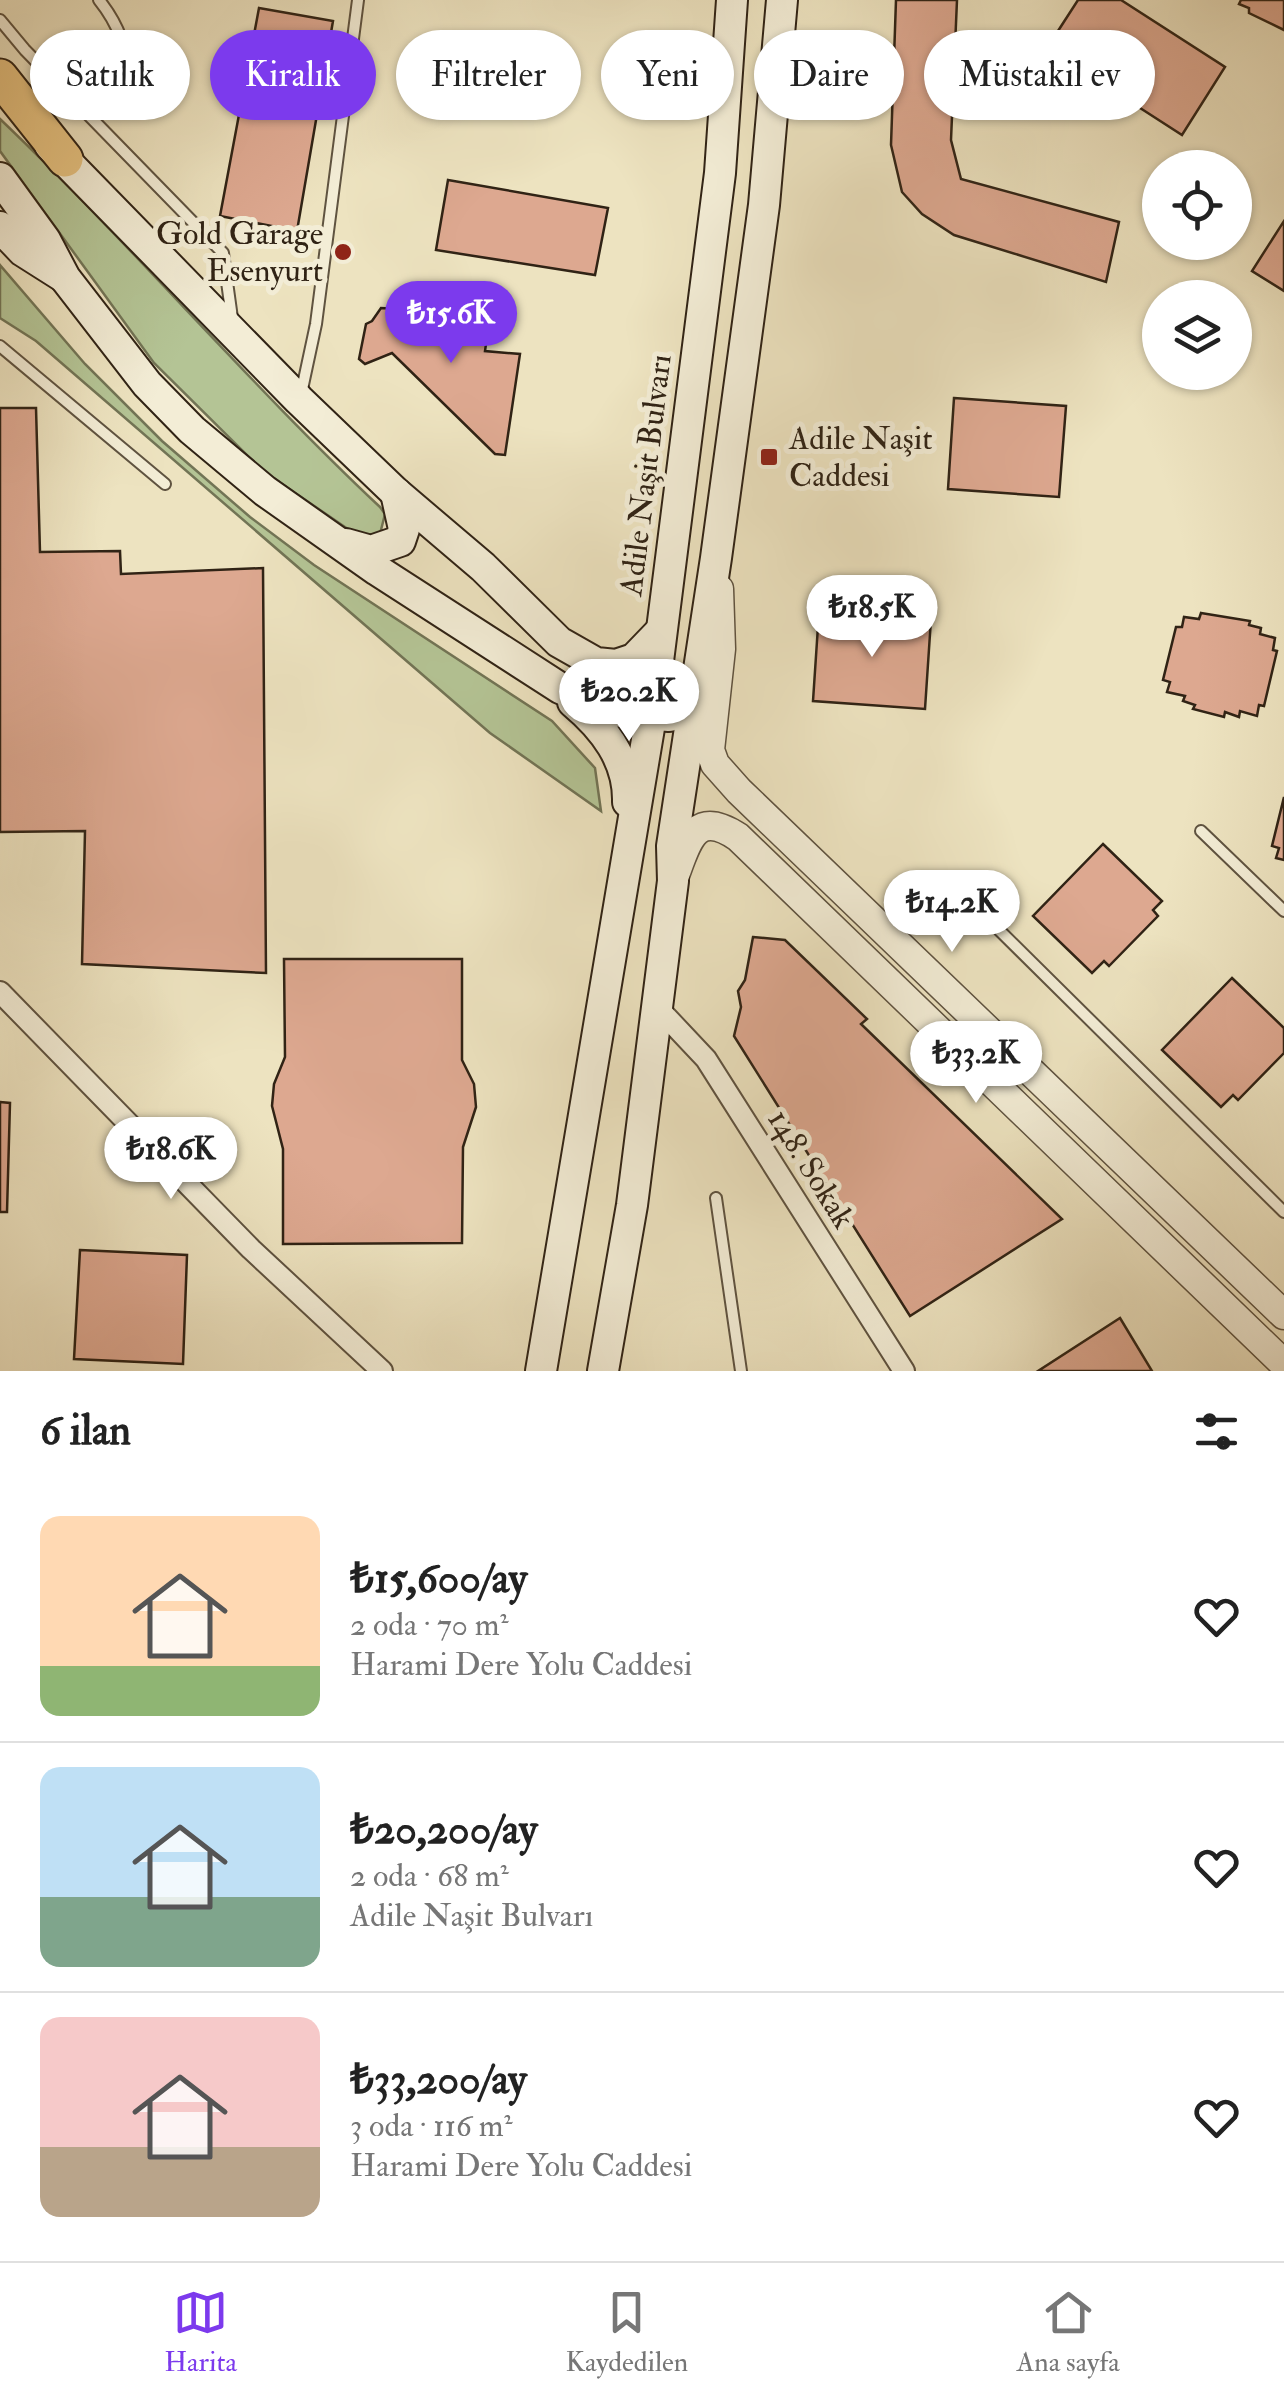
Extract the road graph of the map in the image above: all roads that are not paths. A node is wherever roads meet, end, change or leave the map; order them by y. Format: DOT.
graph roads {
  1 [pos="99,0"];
  2 [pos="358,0"];
  3 [pos="732,0"];
  4 [pos="782,0"];
  5 [pos="0,20"];
  6 [pos="116,30"];
  7 [pos="30,52"];
  8 [pos="0,77"];
  9 [pos="0,98"];
  10 [pos="94,120"];
  11 [pos="65,159"];
  12 [pos="0,178"];
  13 [pos="0,226"];
  14 [pos="65,278"];
  15 [pos="234,334"];
  16 [pos="0,346"];
  17 [pos="300,400"];
  18 [pos="165,484"];
  19 [pos="396,493"];
  20 [pos="341,542"];
  21 [pos="716,558"];
  22 [pos="661,632"];
  23 [pos="548,680"];
  24 [pos="694,698"];
  25 [pos="650,716"];
  26 [pos="1201,830"];
  27 [pos="627,872"];
  28 [pos="673,881"];
  29 [pos="1284,910"];
  30 [pos="1000,930"];
  31 [pos="0,992"];
  32 [pos="657,1007"];
  33 [pos="716,1198"];
  34 [pos="1284,1212"];
  35 [pos="1284,1315"];
  36 [pos="1284,1364"];
  37 [pos="382,1371"];
  38 [pos="542,1371"];
  39 [pos="602,1371"];
  40 [pos="740,1371"];
  41 [pos="904,1371"];
  1 -- 6 [label="lane"];
  2 -- 17 [label="lane"];
  3 -- 22 [label="main road, Adile Naşit Bulvarı"];
  4 -- 21 [label="main road"];
  5 -- 7 [label="lane"];
  8 -- 11 [label="highway"];
  9 -- 11 [label="main road"];
  10 -- 15 [label="lane"];
  11 -- 15 [label="main road"];
  12 -- 14 [label="main road"];
  13 -- 14 [label="main road"];
  14 -- 20 [label="main road"];
  15 -- 17 [label="main road"];
  16 -- 18 [label="lane"];
  17 -- 19 [label="main road"];
  19 -- 20 [label="main road"];
  19 -- 22 [label="main road"];
  20 -- 23 [label="main road"];
  21 -- 24 [label="main road"];
  21 -- 35 [label="street"];
  22 -- 25 [label="main road, Adile Naşit Bulvarı"];
  23 -- 25 [label="main road"];
  23 -- 27 [label="main road"];
  24 -- 25 [label="main road"];
  24 -- 28 [label="main road"];
  25 -- 27 [label="main road, Adile Naşit Bulvarı"];
  26 -- 29 [label="lane"];
  27 -- 38 [label="main road, Adile Naşit Bulvarı"];
  28 -- 32 [label="main road"];
  28 -- 36 [label="street"];
  30 -- 34 [label="lane"];
  31 -- 37 [label="street"];
  32 -- 39 [label="main road"];
  32 -- 41 [label="street, 148. Sokak"];
  33 -- 40 [label="lane"];
}
